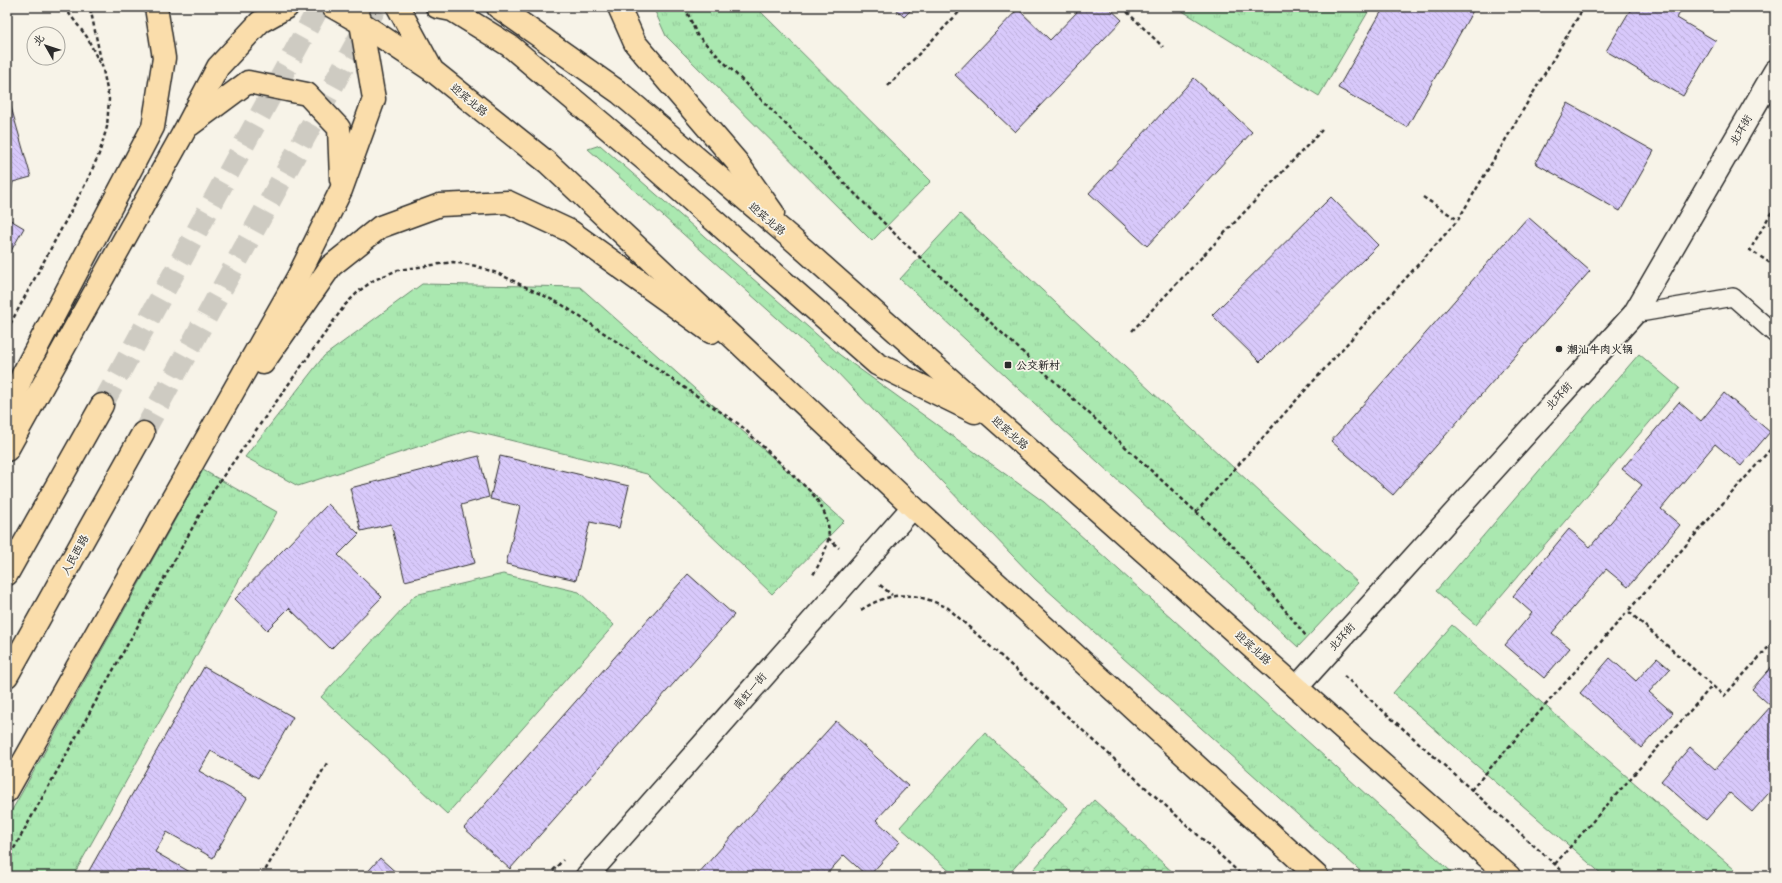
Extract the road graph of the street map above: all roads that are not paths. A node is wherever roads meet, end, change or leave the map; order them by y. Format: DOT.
graph roads {
  1 [pos="156,7"];
  2 [pos="287,7"];
  3 [pos="333,7"];
  4 [pos="398,7"];
  5 [pos="437,7"];
  6 [pos="498,7"];
  7 [pos="619,7"];
  8 [pos="358,15"];
  9 [pos="433,71"];
  10 [pos="1775,71"];
  11 [pos="186,128"];
  12 [pos="341,190"];
  13 [pos="791,238"];
  14 [pos="1634,314"];
  15 [pos="1775,334"];
  16 [pos="780,381"];
  17 [pos="102,405"];
  18 [pos="7,412"];
  19 [pos="1001,425"];
  20 [pos="143,433"];
  21 [pos="7,450"];
  22 [pos="190,468"];
  23 [pos="913,507"];
  24 [pos="7,574"];
  25 [pos="7,676"];
  26 [pos="1297,687"];
  27 [pos="7,791"];
  28 [pos="586,876"];
  29 [pos="1317,876"];
  30 [pos="1509,876"];
  1 -- 18 [label="main road"];
  2 -- 11 [label="main road"];
  3 -- 8 [label="main road, 迎宾北路"];
  4 -- 9 [label="main road"];
  5 -- 19 [label="main road"];
  6 -- 13 [label="main road, 迎宾北路"];
  7 -- 13 [label="main road"];
  8 -- 9 [label="main road, 迎宾北路"];
  8 -- 12 [label="main road"];
  9 -- 16 [label="main road, 迎宾北路"];
  10 -- 14 [label="street, 北环街"];
  11 -- 12 [label="main road"];
  11 -- 21 [label="main road"];
  12 -- 22 [label="main road"];
  13 -- 19 [label="main road, 迎宾北路"];
  14 -- 15 [label="lane"];
  14 -- 26 [label="street, 北环街"];
  16 -- 22 [label="main road"];
  16 -- 23 [label="main road, 迎宾北路"];
  17 -- 24 [label="main road"];
  19 -- 26 [label="main road, 迎宾北路"];
  20 -- 25 [label="main road, 人民西路"];
  22 -- 27 [label="main road"];
  23 -- 28 [label="street, 南虹一街"];
  23 -- 29 [label="main road, 迎宾北路"];
  26 -- 30 [label="main road, 迎宾北路"];
}
